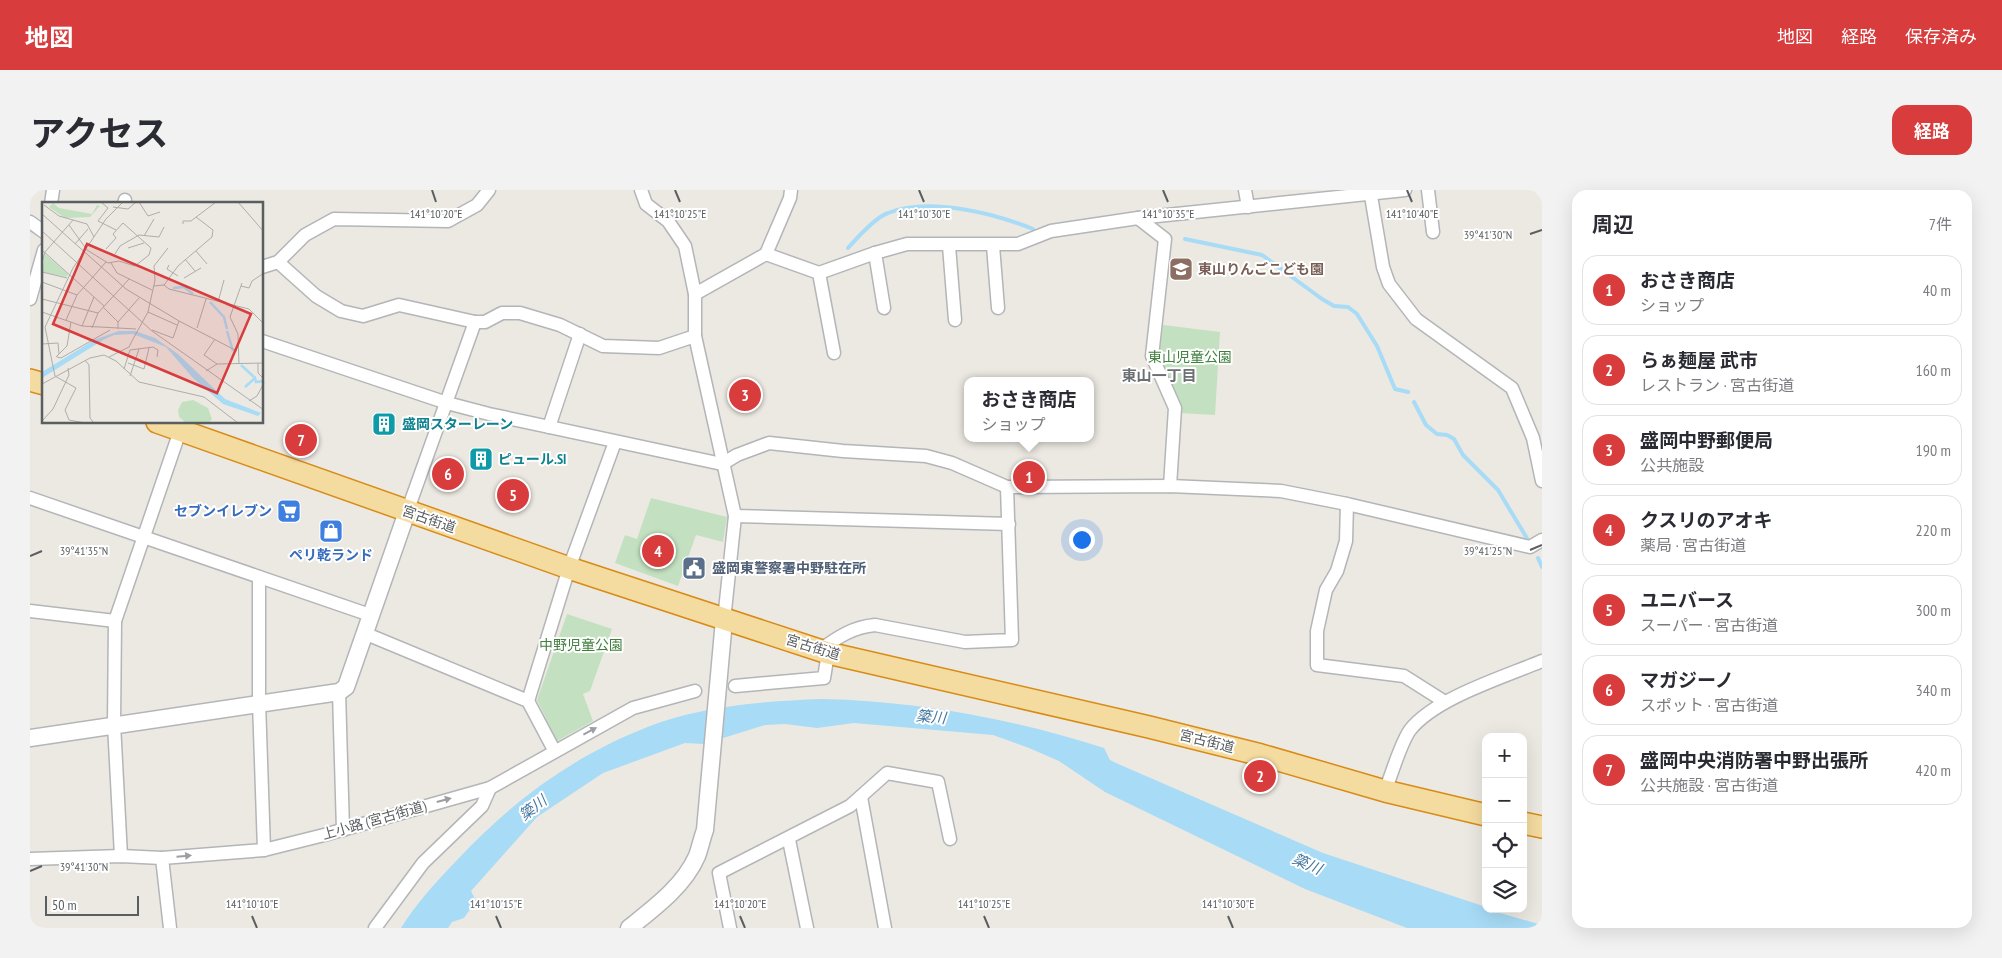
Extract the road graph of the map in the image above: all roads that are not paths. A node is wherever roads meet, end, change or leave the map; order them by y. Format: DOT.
graph roads {
  1 [pos="489,190"];
  2 [pos="642,190"];
  3 [pos="791,190"];
  4 [pos="1245,190"];
  5 [pos="1405,190"];
  6 [pos="1428,190"];
  7 [pos="1371,192"];
  8 [pos="1248,207"];
  9 [pos="1138,218"];
  10 [pos="30,222"];
  11 [pos="42,231"];
  12 [pos="1433,232"];
  13 [pos="949,246"];
  14 [pos="992,246"];
  15 [pos="875,253"];
  16 [pos="766,254"];
  17 [pos="278,262"];
  18 [pos="38,264"];
  19 [pos="264,266"];
  20 [pos="819,273"];
  21 [pos="696,294"];
  22 [pos="30,299"];
  23 [pos="884,308"];
  24 [pos="998,308"];
  25 [pos="955,320"];
  26 [pos="475,322"];
  27 [pos="580,334"];
  28 [pos="695,336"];
  29 [pos="264,342"];
  30 [pos="834,354"];
  31 [pos="447,403"];
  32 [pos="181,426"];
  33 [pos="550,427"];
  34 [pos="615,442"];
  35 [pos="722,464"];
  36 [pos="1542,481"];
  37 [pos="1006,486"];
  38 [pos="1170,486"];
  39 [pos="30,498"];
  40 [pos="1347,504"];
  41 [pos="407,512"];
  42 [pos="735,516"];
  43 [pos="1009,524"];
  44 [pos="144,538"];
  45 [pos="1542,540"];
  46 [pos="569,568"];
  47 [pos="259,577"];
  48 [pos="30,611"];
  49 [pos="370,615"];
  50 [pos="724,620"];
  51 [pos="115,621"];
  52 [pos="364,633"];
  53 [pos="824,652"];
  54 [pos="1542,661"];
  55 [pos="735,686"];
  56 [pos="695,690"];
  57 [pos="339,692"];
  58 [pos="528,701"];
  59 [pos="259,702"];
  60 [pos="1445,702"];
  61 [pos="114,724"];
  62 [pos="30,738"];
  63 [pos="554,750"];
  64 [pos="490,788"];
  65 [pos="1385,791"];
  66 [pos="861,796"];
  67 [pos="1482,814"];
  68 [pos="1527,824"];
  69 [pos="1542,827"];
  70 [pos="343,830"];
  71 [pos="950,839"];
  72 [pos="789,840"];
  73 [pos="264,850"];
  74 [pos="121,856"];
  75 [pos="162,858"];
  76 [pos="30,859"];
  77 [pos="170,928"];
  78 [pos="375,928"];
  79 [pos="629,928"];
  80 [pos="730,928"];
  81 [pos="807,928"];
  82 [pos="886,928"];
  1 -- 17 [label="street"];
  2 -- 21 [label="street"];
  3 -- 16 [label="street"];
  4 -- 8 [label="street"];
  5 -- 7 [label="street"];
  6 -- 12 [label="street"];
  7 -- 8 [label="street"];
  7 -- 36 [label="street"];
  8 -- 9 [label="street"];
  9 -- 14 [label="street"];
  9 -- 38 [label="street"];
  10 -- 11 [label="street"];
  13 -- 14 [label="street"];
  13 -- 15 [label="street"];
  13 -- 25 [label="street"];
  14 -- 24 [label="street"];
  15 -- 20 [label="street"];
  15 -- 23 [label="street"];
  16 -- 20 [label="street"];
  16 -- 21 [label="street"];
  17 -- 19 [label="street"];
  17 -- 26 [label="street"];
  18 -- 22 [label="street"];
  20 -- 30 [label="street"];
  21 -- 28 [label="street"];
  26 -- 27 [label="street"];
  26 -- 31 [label="street"];
  27 -- 28 [label="street"];
  27 -- 33 [label="street"];
  28 -- 35 [label="street"];
  29 -- 31 [label="street"];
  31 -- 33 [label="street"];
  31 -- 41 [label="street"];
  32 -- 41 [label="highway, 宮古街道"];
  32 -- 44 [label="street"];
  33 -- 34 [label="street"];
  34 -- 35 [label="street"];
  34 -- 46 [label="street"];
  35 -- 37 [label="street"];
  35 -- 42 [label="street"];
  37 -- 38 [label="street"];
  37 -- 43 [label="street"];
  38 -- 40 [label="street"];
  39 -- 44 [label="street"];
  40 -- 45 [label="street"];
  40 -- 60 [label="street"];
  41 -- 46 [label="highway, 宮古街道"];
  41 -- 49 [label="street"];
  42 -- 43 [label="street"];
  42 -- 50 [label="street"];
  43 -- 53 [label="street"];
  44 -- 47 [label="street"];
  44 -- 51 [label="street"];
  46 -- 50 [label="highway, 宮古街道"];
  46 -- 58 [label="street"];
  47 -- 49 [label="street"];
  47 -- 59 [label="street"];
  48 -- 51 [label="street"];
  49 -- 52 [label="street"];
  50 -- 53 [label="highway, 宮古街道"];
  50 -- 79 [label="street"];
  51 -- 61 [label="street"];
  52 -- 57 [label="street"];
  52 -- 58 [label="street"];
  53 -- 55 [label="street"];
  53 -- 65 [label="highway, 宮古街道"];
  54 -- 60 [label="street"];
  63 -- 56 [label="street, 上小路 (宮古街道), one-way"];
  57 -- 59 [label="street"];
  57 -- 70 [label="street"];
  58 -- 63 [label="street"];
  59 -- 61 [label="street"];
  59 -- 73 [label="street"];
  60 -- 65 [label="street"];
  61 -- 62 [label="street"];
  61 -- 74 [label="street"];
  63 -- 64 [label="street, 上小路 (宮古街道)"];
  70 -- 64 [label="street, 上小路 (宮古街道), one-way"];
  64 -- 78 [label="street"];
  65 -- 67 [label="highway, 宮古街道"];
  66 -- 71 [label="street"];
  66 -- 72 [label="street"];
  66 -- 82 [label="street"];
  68 -- 69 [label="highway"];
  70 -- 73 [label="street, 上小路 (宮古街道)"];
  72 -- 80 [label="street"];
  72 -- 81 [label="street"];
  75 -- 73 [label="street, 上小路 (宮古街道), one-way"];
  74 -- 75 [label="street, 上小路 (宮古街道)"];
  74 -- 76 [label="street, 上小路 (宮古街道)"];
  75 -- 77 [label="street"];
}
